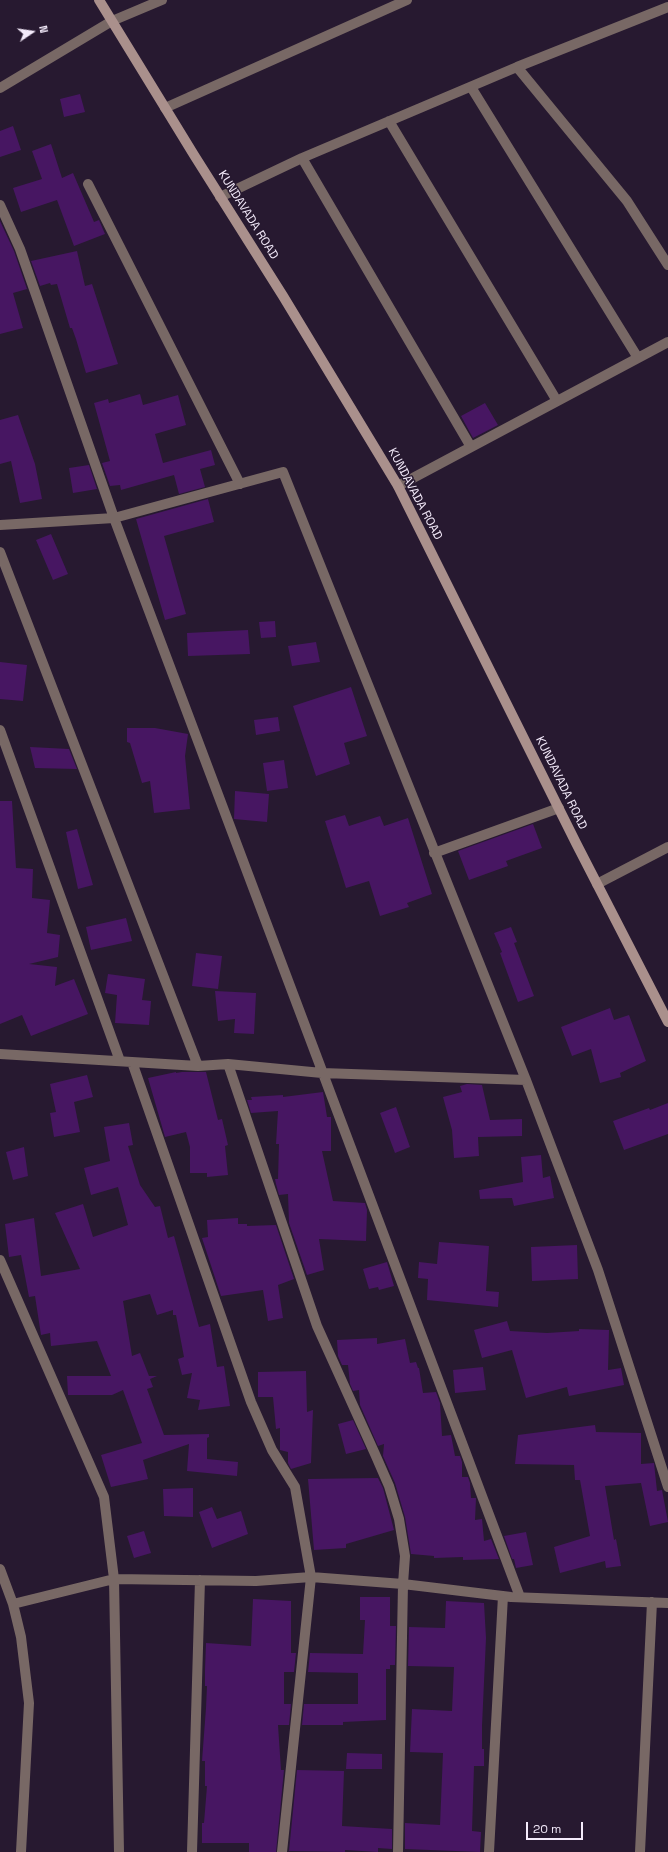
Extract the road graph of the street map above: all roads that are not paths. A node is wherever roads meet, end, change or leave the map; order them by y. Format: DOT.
graph roads {
  1 [pos="99,0"];
  2 [pos="162,0"];
  3 [pos="407,0"];
  4 [pos="668,7"];
  5 [pos="112,21"];
  6 [pos="517,67"];
  7 [pos="471,87"];
  8 [pos="0,88"];
  9 [pos="165,108"];
  10 [pos="389,121"];
  11 [pos="302,158"];
  12 [pos="88,184"];
  13 [pos="220,197"];
  14 [pos="0,205"];
  15 [pos="668,265"];
  16 [pos="668,342"];
  17 [pos="638,358"];
  18 [pos="557,401"];
  19 [pos="471,447"];
  20 [pos="240,484"];
  21 [pos="398,486"];
  22 [pos="114,518"];
  23 [pos="0,525"];
  24 [pos="0,552"];
  25 [pos="0,730"];
  26 [pos="559,808"];
  27 [pos="668,847"];
  28 [pos="434,853"];
  29 [pos="597,884"];
  30 [pos="668,1022"];
  31 [pos="0,1054"];
  32 [pos="120,1061"];
  33 [pos="132,1062"];
  34 [pos="228,1064"];
  35 [pos="198,1066"];
  36 [pos="322,1073"];
  37 [pos="526,1080"];
  38 [pos="0,1260"];
  39 [pos="668,1487"];
  40 [pos="0,1569"];
  41 [pos="311,1576"];
  42 [pos="114,1579"];
  43 [pos="200,1580"];
  44 [pos="403,1584"];
  45 [pos="503,1596"];
  46 [pos="520,1597"];
  47 [pos="652,1602"];
  48 [pos="668,1603"];
  49 [pos="13,1604"];
  50 [pos="21,1852"];
  51 [pos="119,1852"];
  52 [pos="192,1852"];
  53 [pos="282,1852"];
  54 [pos="398,1852"];
  55 [pos="489,1852"];
  56 [pos="640,1852"];
  1 -- 5 [label="street, KUNDAVADA ROAD"];
  2 -- 5 [label="street"];
  3 -- 9 [label="street"];
  4 -- 6 [label="street"];
  5 -- 8 [label="street"];
  5 -- 9 [label="street, KUNDAVADA ROAD"];
  6 -- 7 [label="street"];
  6 -- 15 [label="street"];
  7 -- 10 [label="street"];
  7 -- 17 [label="street"];
  9 -- 13 [label="street, KUNDAVADA ROAD"];
  10 -- 11 [label="street"];
  10 -- 18 [label="street"];
  11 -- 13 [label="street"];
  11 -- 19 [label="street"];
  12 -- 20 [label="street"];
  13 -- 21 [label="street, KUNDAVADA ROAD"];
  14 -- 22 [label="street"];
  16 -- 17 [label="street"];
  17 -- 18 [label="street"];
  18 -- 19 [label="street"];
  19 -- 21 [label="street"];
  20 -- 22 [label="street"];
  20 -- 28 [label="street"];
  21 -- 26 [label="street, KUNDAVADA ROAD"];
  22 -- 23 [label="street"];
  22 -- 36 [label="street"];
  24 -- 35 [label="street"];
  25 -- 32 [label="street"];
  26 -- 28 [label="street"];
  26 -- 29 [label="street, KUNDAVADA ROAD"];
  27 -- 29 [label="street"];
  28 -- 37 [label="street"];
  29 -- 30 [label="street, KUNDAVADA ROAD"];
  31 -- 32 [label="street"];
  32 -- 33 [label="street"];
  33 -- 35 [label="street"];
  33 -- 41 [label="street"];
  34 -- 35 [label="street"];
  34 -- 36 [label="street"];
  34 -- 44 [label="street"];
  36 -- 37 [label="street"];
  36 -- 46 [label="street"];
  37 -- 39 [label="street"];
  38 -- 42 [label="street"];
  40 -- 49 [label="street"];
  41 -- 43 [label="street"];
  41 -- 44 [label="street"];
  41 -- 53 [label="street"];
  42 -- 43 [label="street"];
  42 -- 49 [label="street"];
  42 -- 51 [label="street"];
  43 -- 52 [label="street"];
  44 -- 45 [label="street"];
  44 -- 54 [label="street"];
  45 -- 46 [label="street"];
  45 -- 55 [label="street"];
  46 -- 47 [label="street"];
  47 -- 48 [label="street"];
  47 -- 56 [label="street"];
  49 -- 50 [label="street"];
}
